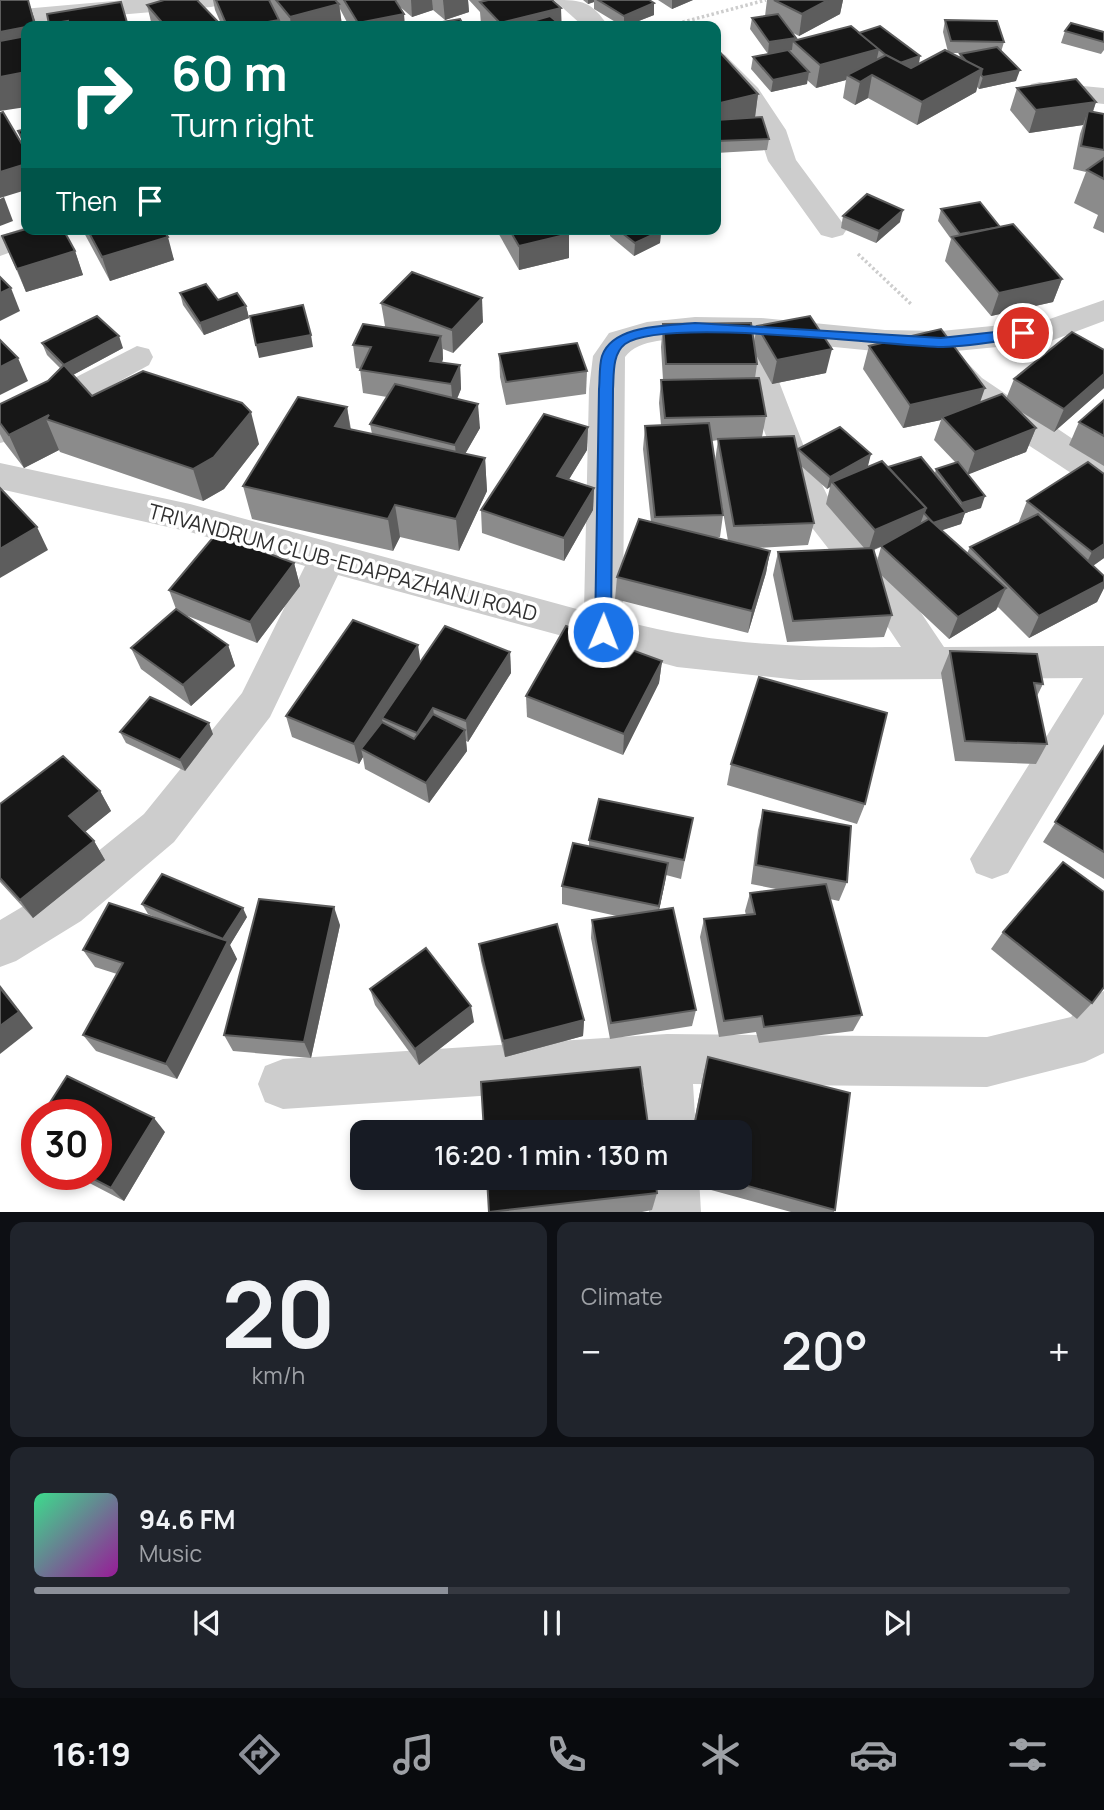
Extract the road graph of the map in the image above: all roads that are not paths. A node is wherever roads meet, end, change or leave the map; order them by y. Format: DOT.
graph roads {
  1 [pos="211,0"];
  2 [pos="566,0"];
  3 [pos="0,18"];
  4 [pos="592,21"];
  5 [pos="721,65"];
  6 [pos="1027,89"];
  7 [pos="1104,96"];
  8 [pos="832,229"];
  9 [pos="32,235"];
  10 [pos="0,247"];
  11 [pos="1104,310"];
  12 [pos="743,329"];
  13 [pos="946,342"];
  14 [pos="137,357"];
  15 [pos="0,431"];
  16 [pos="0,476"];
  17 [pos="1104,477"];
  18 [pos="328,558"];
  19 [pos="603,632"];
  20 [pos="932,662"];
  21 [pos="1104,662"];
  22 [pos="1104,679"];
  23 [pos="992,859"];
  24 [pos="0,945"];
  25 [pos="1104,1015"];
  26 [pos="667,1059"];
  27 [pos="283,1084"];
  28 [pos="670,1120"];
  29 [pos="674,1190"];
  30 [pos="675,1212"];
  1 -- 3 [label="street"];
  2 -- 4 [label="street"];
  5 -- 8 [label="street"];
  6 -- 7 [label="street"];
  9 -- 10 [label="street"];
  11 -- 13 [label="street"];
  12 -- 13 [label="street"];
  12 -- 19 [label="street"];
  12 -- 20 [label="street"];
  13 -- 17 [label="street"];
  14 -- 15 [label="street"];
  16 -- 18 [label="street, TRIVANDRUM CLUB-EDAPPAZHANJI ROAD"];
  18 -- 19 [label="street, TRIVANDRUM CLUB-EDAPPAZHANJI ROAD"];
  18 -- 24 [label="street"];
  19 -- 20 [label="street, TRIVANDRUM CLUB-EDAPPAZHANJI ROAD"];
  20 -- 21 [label="street, TRIVANDRUM CLUB-EDAPPAZHANJI ROAD"];
  22 -- 23 [label="street"];
  25 -- 26 [label="street"];
  26 -- 27 [label="street"];
  26 -- 28 [label="street"];
  29 -- 30 [label="street"];
}
